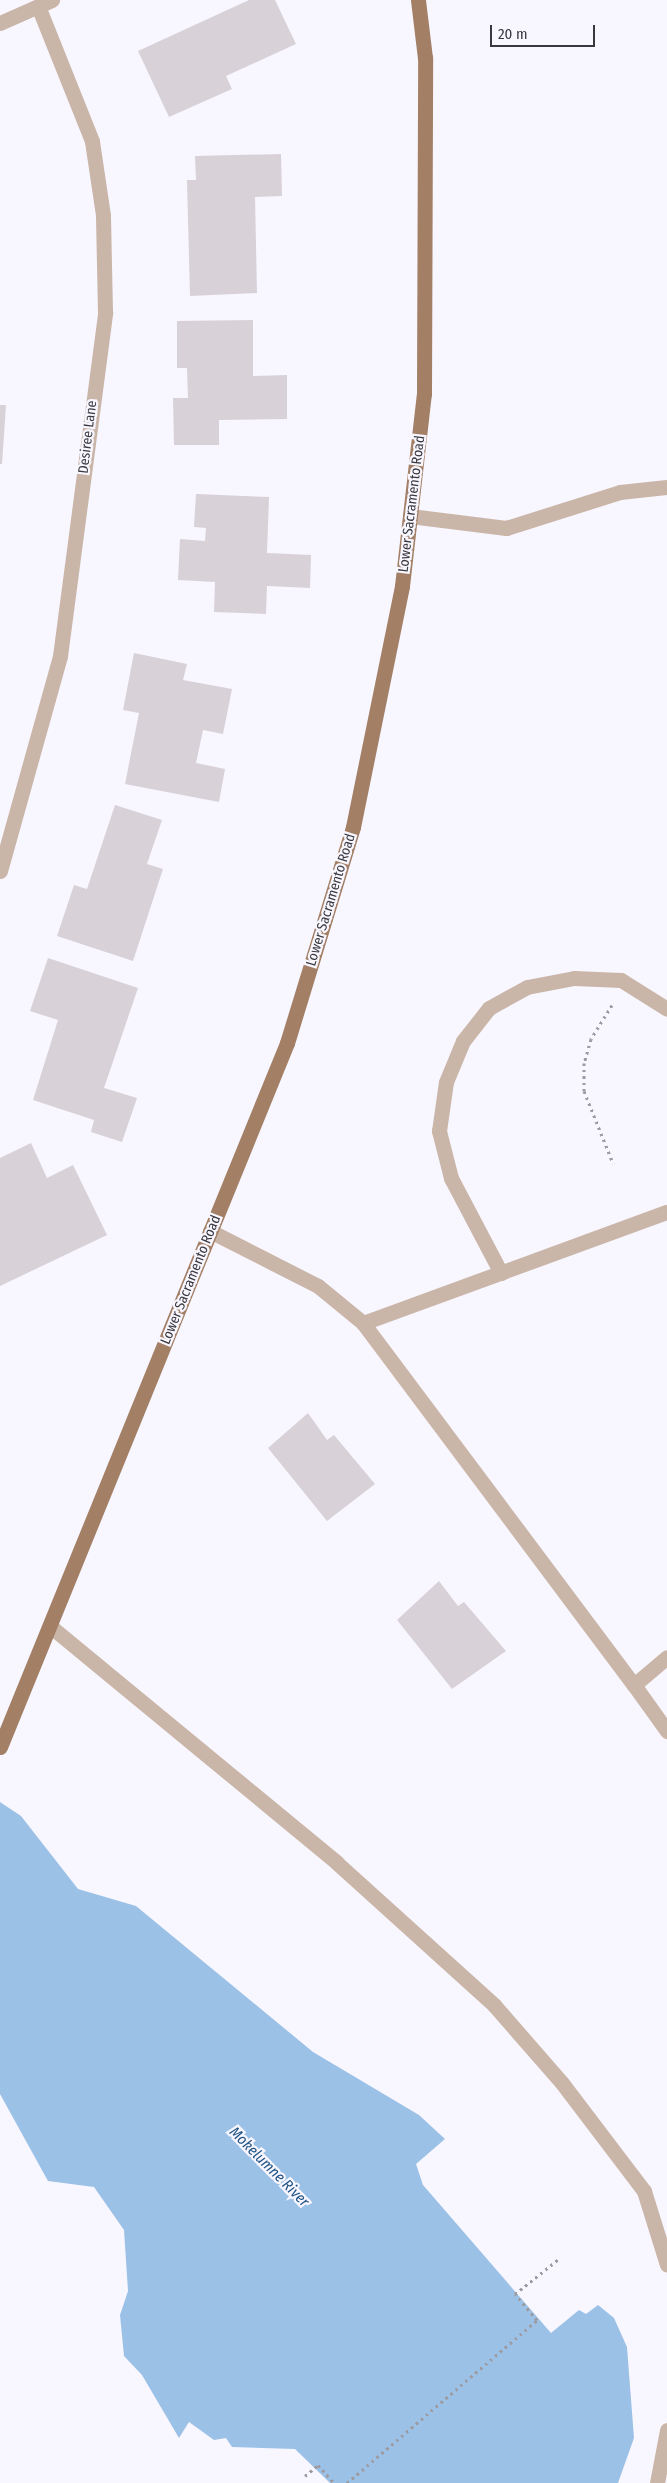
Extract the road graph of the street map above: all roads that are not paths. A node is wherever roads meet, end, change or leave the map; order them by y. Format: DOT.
graph roads {
  1 [pos="418,0"];
  2 [pos="45,3"];
  3 [pos="0,24"];
  4 [pos="667,487"];
  5 [pos="410,516"];
  6 [pos="0,871"];
  7 [pos="667,1009"];
  8 [pos="667,1212"];
  9 [pos="210,1230"];
  10 [pos="501,1273"];
  11 [pos="363,1323"];
  12 [pos="50,1626"];
  13 [pos="667,1657"];
  14 [pos="634,1685"];
  15 [pos="667,1731"];
  16 [pos="0,1747"];
  17 [pos="667,2265"];
  18 [pos="667,2430"];
  19 [pos="657,2483"];
  1 -- 5 [label="main road, Lower Sacramento Road"];
  2 -- 3 [label="street"];
  2 -- 6 [label="street, Desiree Lane"];
  4 -- 5 [label="street"];
  5 -- 9 [label="main road, Lower Sacramento Road"];
  7 -- 10 [label="street"];
  8 -- 10 [label="street"];
  9 -- 11 [label="street"];
  9 -- 12 [label="main road, Lower Sacramento Road"];
  10 -- 11 [label="street"];
  11 -- 14 [label="street"];
  12 -- 16 [label="main road, Lower Sacramento Road"];
  12 -- 17 [label="street"];
  13 -- 14 [label="street"];
  14 -- 15 [label="street"];
  18 -- 19 [label="street"];
}
